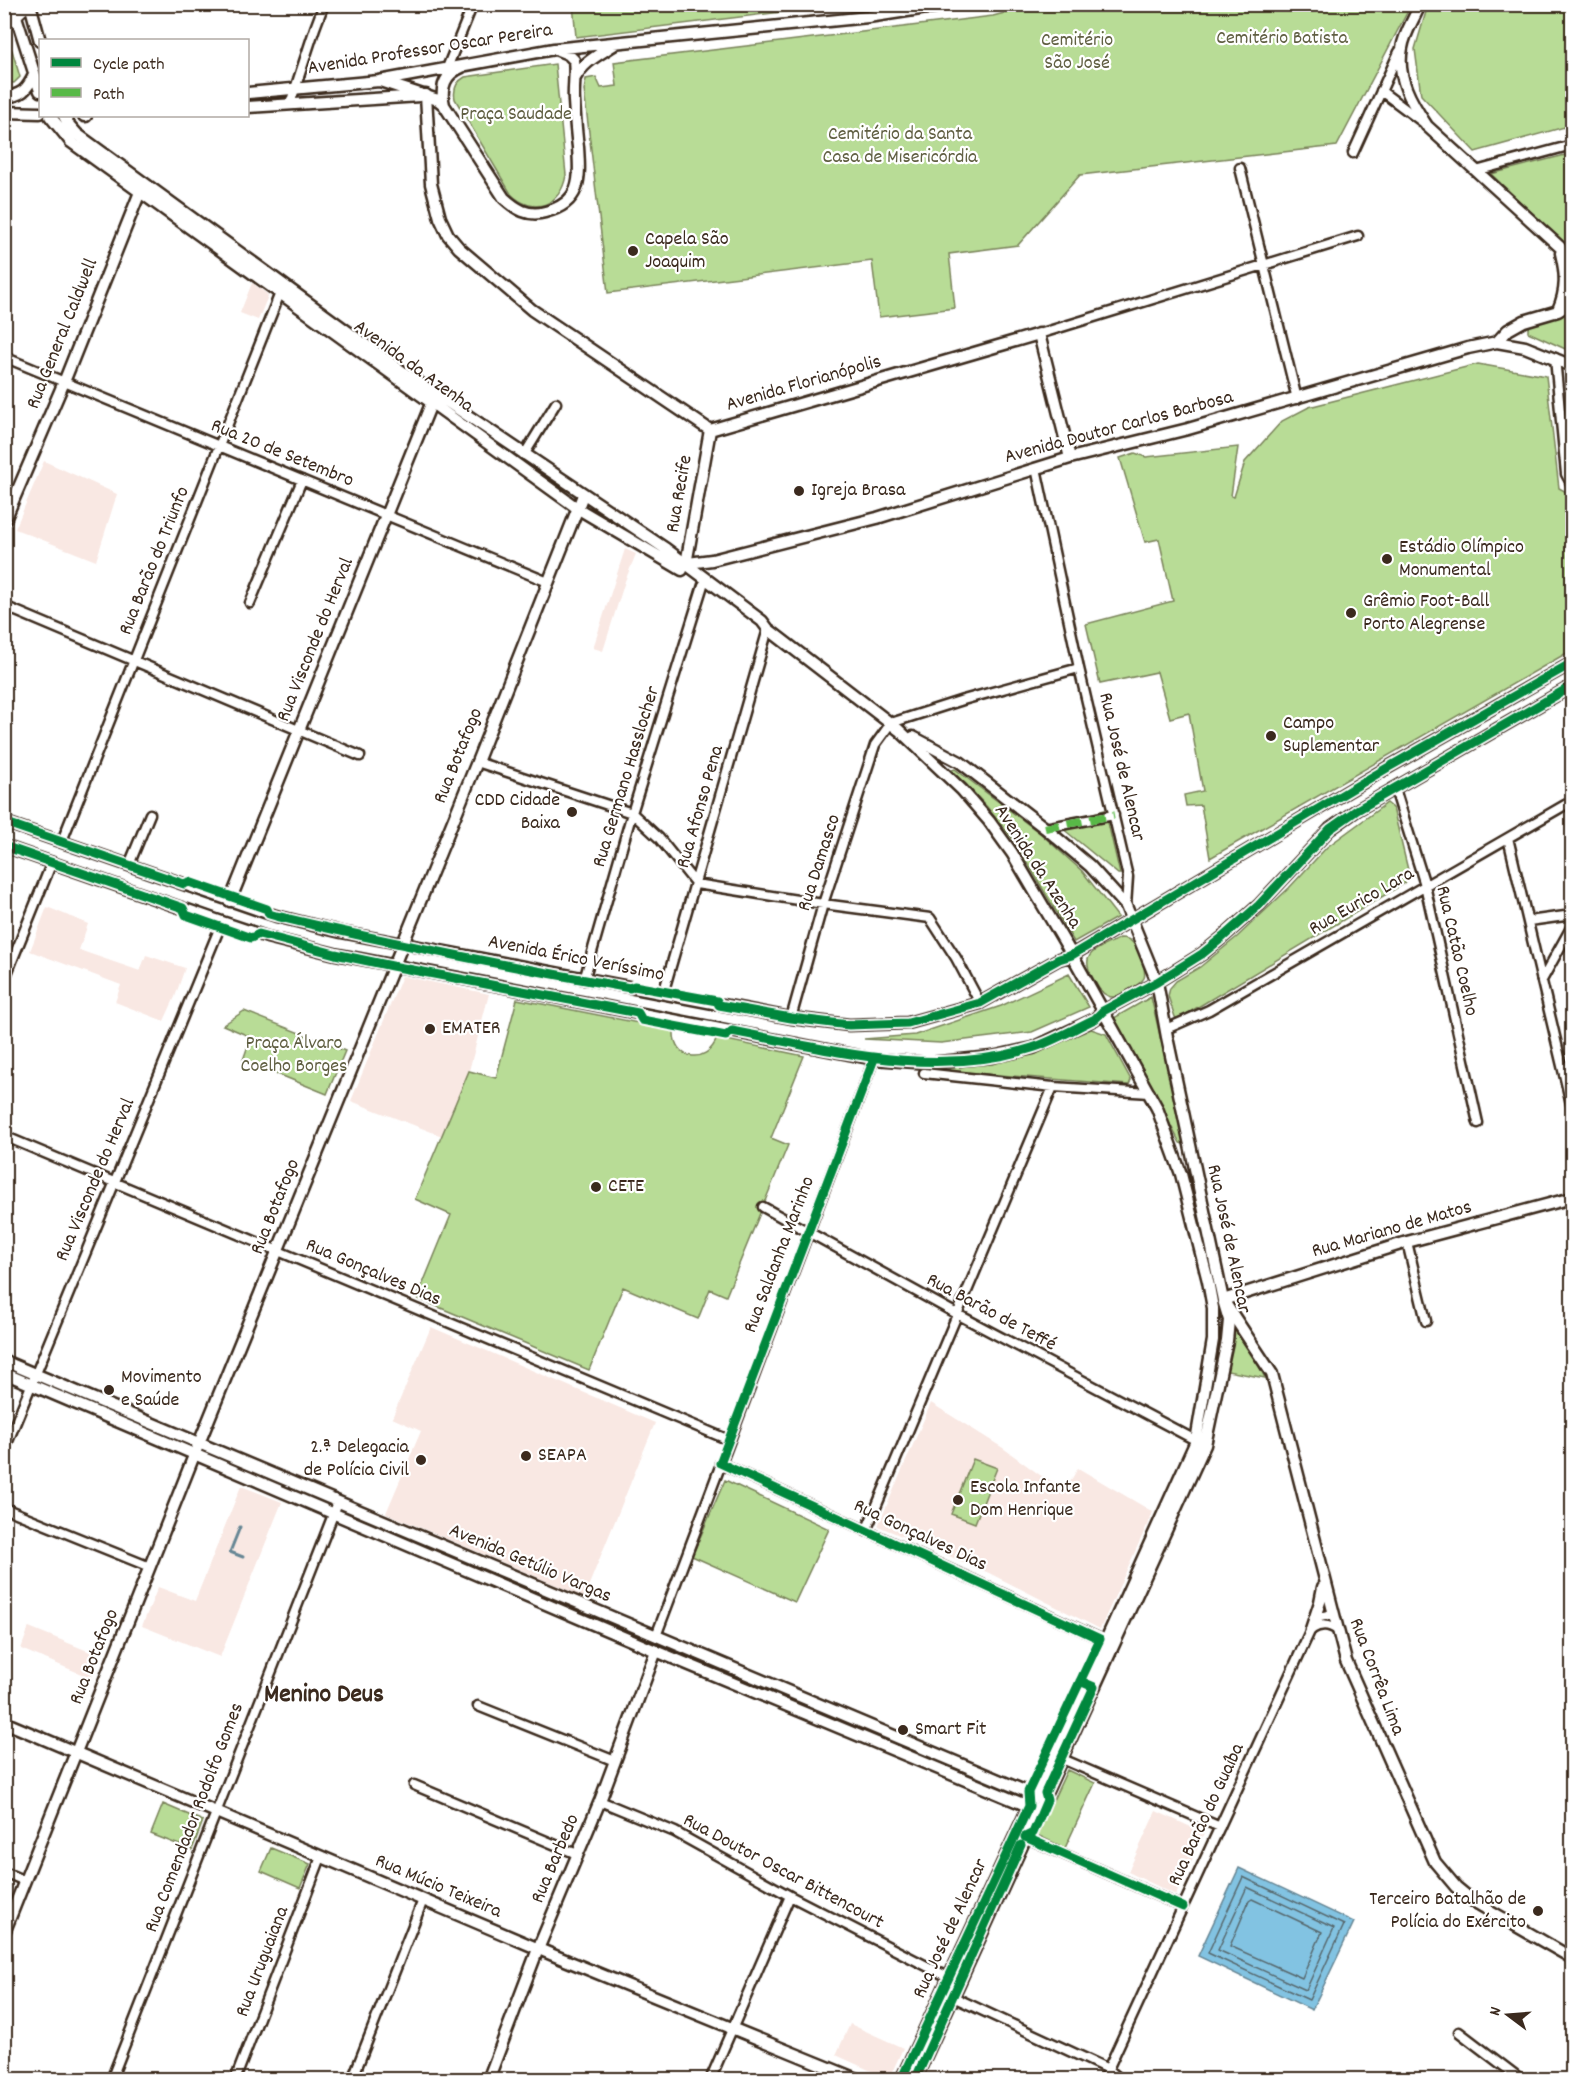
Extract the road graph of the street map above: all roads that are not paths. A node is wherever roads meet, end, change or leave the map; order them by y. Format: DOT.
graph roads {
  1 [pos="28,4"];
  2 [pos="324,4"];
  3 [pos="473,4"];
  4 [pos="953,4"];
  5 [pos="1420,4"];
  6 [pos="14,10"];
  7 [pos="4,26"];
  8 [pos="39,39"];
  9 [pos="617,42"];
  10 [pos="1402,46"];
  11 [pos="554,49"];
  12 [pos="474,63"];
  13 [pos="447,68"];
  14 [pos="34,75"];
  15 [pos="574,78"];
  16 [pos="379,81"];
  17 [pos="39,88"];
  18 [pos="295,89"];
  19 [pos="1381,91"];
  20 [pos="249,93"];
  21 [pos="426,96"];
  22 [pos="4,97"];
  23 [pos="290,104"];
  24 [pos="444,105"];
  25 [pos="249,106"];
  26 [pos="4,112"];
  27 [pos="39,113"];
  28 [pos="51,117"];
  29 [pos="65,117"];
  30 [pos="1427,126"];
  31 [pos="1572,145"];
  32 [pos="1353,153"];
  33 [pos="1240,168"];
  34 [pos="1476,171"];
  35 [pos="140,192"];
  36 [pos="1358,236"];
  37 [pos="1560,246"];
  38 [pos="1263,265"];
  39 [pos="1572,265"];
  40 [pos="280,293"];
  41 [pos="1572,302"];
  42 [pos="1558,311"];
  43 [pos="1039,334"];
  44 [pos="1497,342"];
  45 [pos="4,357"];
  46 [pos="1555,358"];
  47 [pos="1572,366"];
  48 [pos="64,382"];
  49 [pos="433,398"];
  50 [pos="1297,399"];
  51 [pos="556,403"];
  52 [pos="710,430"];
  53 [pos="219,446"];
  54 [pos="524,455"];
  55 [pos="1070,458"];
  56 [pos="1036,468"];
  57 [pos="302,480"];
  58 [pos="1572,485"];
  59 [pos="583,495"];
  60 [pos="577,508"];
  61 [pos="385,514"];
  62 [pos="4,522"];
  63 [pos="674,563"];
  64 [pos="686,564"];
  65 [pos="548,582"];
  66 [pos="703,585"];
  67 [pos="250,603"];
  68 [pos="4,606"];
  69 [pos="768,629"];
  70 [pos="134,661"];
  71 [pos="1572,663"];
  72 [pos="1079,668"];
  73 [pos="1572,686"];
  74 [pos="895,726"];
  75 [pos="300,730"];
  76 [pos="360,756"];
  77 [pos="477,762"];
  78 [pos="1395,789"];
  79 [pos="1572,801"];
  80 [pos="632,813"];
  81 [pos="150,814"];
  82 [pos="1114,815"];
  83 [pos="4,822"];
  84 [pos="1045,828"];
  85 [pos="1508,838"];
  86 [pos="62,841"];
  87 [pos="4,846"];
  88 [pos="52,862"];
  89 [pos="129,865"];
  90 [pos="696,884"];
  91 [pos="1425,885"];
  92 [pos="230,901"];
  93 [pos="823,904"];
  94 [pos="1126,906"];
  95 [pos="1572,915"];
  96 [pos="1133,919"];
  97 [pos="1529,921"];
  98 [pos="222,922"];
  99 [pos="1572,926"];
  100 [pos="401,944"];
  101 [pos="1072,955"];
  102 [pos="392,966"];
  103 [pos="584,980"];
  104 [pos="1542,980"];
  105 [pos="4,981"];
  106 [pos="1157,982"];
  107 [pos="663,994"];
  108 [pos="980,1003"];
  109 [pos="1103,1011"];
  110 [pos="791,1018"];
  111 [pos="1166,1029"];
  112 [pos="874,1059"];
  113 [pos="929,1070"];
  114 [pos="1053,1087"];
  115 [pos="1150,1093"];
  116 [pos="1572,1108"];
  117 [pos="1478,1123"];
  118 [pos="4,1136"];
  119 [pos="114,1182"];
  120 [pos="1572,1198"];
  121 [pos="763,1207"];
  122 [pos="808,1232"];
  123 [pos="1407,1242"];
  124 [pos="278,1251"];
  125 [pos="1208,1281"];
  126 [pos="1223,1300"];
  127 [pos="957,1314"];
  128 [pos="1426,1321"];
  129 [pos="4,1361"];
  130 [pos="4,1373"];
  131 [pos="30,1378"];
  132 [pos="729,1440"];
  133 [pos="1201,1443"];
  134 [pos="197,1448"];
  135 [pos="4,1451"];
  136 [pos="720,1463"];
  137 [pos="331,1505"];
  138 [pos="4,1508"];
  139 [pos="1160,1521"];
  140 [pos="866,1531"];
  141 [pos="1156,1554"];
  142 [pos="150,1567"];
  143 [pos="1322,1575"];
  144 [pos="1332,1614"];
  145 [pos="1121,1629"];
  146 [pos="1311,1629"];
  147 [pos="1337,1630"];
  148 [pos="656,1636"];
  149 [pos="1105,1641"];
  150 [pos="656,1651"];
  151 [pos="1105,1664"];
  152 [pos="478,1706"];
  153 [pos="4,1722"];
  154 [pos="1062,1734"];
  155 [pos="76,1752"];
  156 [pos="1060,1758"];
  157 [pos="615,1761"];
  158 [pos="414,1785"];
  159 [pos="1038,1796"];
  160 [pos="600,1801"];
  161 [pos="1033,1808"];
  162 [pos="215,1812"];
  163 [pos="1220,1827"];
  164 [pos="1025,1837"];
  165 [pos="577,1854"];
  166 [pos="321,1857"];
  167 [pos="4,1872"];
  168 [pos="25,1881"];
  169 [pos="790,1896"];
  170 [pos="423,1900"];
  171 [pos="1183,1907"];
  172 [pos="4,1932"];
  173 [pos="538,1949"];
  174 [pos="1572,1958"];
  175 [pos="948,1977"];
  176 [pos="941,1991"];
  177 [pos="952,1996"];
  178 [pos="733,2028"];
  179 [pos="1459,2032"];
  180 [pos="1108,2069"];
  181 [pos="4,2075"];
  182 [pos="14,2079"];
  183 [pos="111,2079"];
  184 [pos="235,2079"];
  185 [pos="352,2079"];
  186 [pos="488,2079"];
  187 [pos="710,2079"];
  188 [pos="859,2079"];
  189 [pos="901,2079"];
  190 [pos="915,2079"];
  191 [pos="1103,2079"];
  192 [pos="1121,2079"];
  193 [pos="1522,2079"];
  1 -- 6 [label="main road"];
  1 -- 8 [label="main road"];
  2 -- 18 [label="street"];
  3 -- 13 [label="street"];
  4 -- 9 [label="main road, Avenida Professor Oscar Pereira"];
  5 -- 10 [label="main road"];
  6 -- 7 [label="main road"];
  6 -- 14 [label="main road"];
  9 -- 11 [label="main road, Avenida Professor Oscar Pereira"];
  9 -- 15 [label="main road, Avenida Professor Oscar Pereira"];
  10 -- 19 [label="street"];
  10 -- 30 [label="main road"];
  11 -- 12 [label="main road, Avenida Professor Oscar Pereira"];
  11 -- 15 [label="main road"];
  12 -- 13 [label="main road, Avenida Professor Oscar Pereira"];
  12 -- 24 [label="main road"];
  13 -- 16 [label="main road, Avenida Professor Oscar Pereira"];
  14 -- 17 [label="main road"];
  14 -- 22 [label="main road"];
  15 -- 24 [label="main road"];
  16 -- 18 [label="main road, Avenida Professor Oscar Pereira"];
  16 -- 21 [label="main road"];
  18 -- 20 [label="main road, Avenida Professor Oscar Pereira"];
  18 -- 23 [label="street"];
  19 -- 30 [label="street"];
  19 -- 32 [label="street"];
  21 -- 23 [label="main road, Avenida Professor Oscar Pereira"];
  21 -- 24 [label="main road"];
  21 -- 52 [label="main road, Avenida Florianópolis"];
  23 -- 25 [label="main road, Avenida Professor Oscar Pereira"];
  26 -- 27 [label="main road"];
  28 -- 35 [label="main road, Avenida da Azenha"];
  29 -- 49 [label="main road, Avenida da Azenha"];
  30 -- 34 [label="main road"];
  31 -- 34 [label="street"];
  33 -- 38 [label="street"];
  34 -- 37 [label="main road"];
  35 -- 40 [label="main road, Avenida da Azenha"];
  35 -- 48 [label="main road, Rua General Caldwell"];
  36 -- 38 [label="street, Avenida Florianópolis"];
  37 -- 39 [label="main road"];
  37 -- 42 [label="main road"];
  38 -- 43 [label="street, Avenida Florianópolis"];
  38 -- 50 [label="street"];
  40 -- 49 [label="main road, Avenida da Azenha"];
  40 -- 53 [label="street, Rua Barão do Triunfo"];
  41 -- 42 [label="main road"];
  42 -- 44 [label="main road"];
  43 -- 52 [label="main road, Avenida Florianópolis"];
  43 -- 55 [label="main road"];
  44 -- 46 [label="main road, Avenida Doutor Carlos Barbosa"];
  44 -- 50 [label="main road, Avenida Doutor Carlos Barbosa"];
  45 -- 48 [label="street, Rua 20 de Setembro"];
  46 -- 47 [label="main road, Avenida Doutor Carlos Barbosa"];
  46 -- 58 [label="street"];
  48 -- 53 [label="street, Rua 20 de Setembro"];
  48 -- 62 [label="main road, Rua General Caldwell"];
  49 -- 54 [label="main road, Avenida da Azenha"];
  49 -- 60 [label="main road, Avenida da Azenha"];
  49 -- 61 [label="main road, Rua Visconde do Herval"];
  50 -- 55 [label="main road, Avenida Doutor Carlos Barbosa"];
  51 -- 54 [label="street"];
  52 -- 64 [label="main road, Rua Recife"];
  53 -- 57 [label="street, Rua 20 de Setembro"];
  53 -- 70 [label="street, Rua Barão do Triunfo"];
  54 -- 59 [label="main road, Avenida da Azenha"];
  55 -- 56 [label="main road, Avenida Doutor Carlos Barbosa"];
  56 -- 64 [label="main road, Avenida Doutor Carlos Barbosa"];
  56 -- 72 [label="street, Rua José de Alencar"];
  57 -- 61 [label="street, Rua 20 de Setembro"];
  57 -- 67 [label="street"];
  59 -- 60 [label="main road, Rua Botafogo"];
  59 -- 64 [label="main road, Avenida da Azenha"];
  60 -- 63 [label="main road, Avenida da Azenha"];
  60 -- 65 [label="main road, Rua Botafogo"];
  61 -- 65 [label="street, Rua 20 de Setembro"];
  61 -- 75 [label="main road, Rua Visconde do Herval"];
  63 -- 64 [label="main road, Avenida Doutor Carlos Barbosa"];
  63 -- 66 [label="main road, Avenida da Azenha"];
  64 -- 69 [label="main road, Avenida da Azenha"];
  65 -- 77 [label="main road, Rua Botafogo"];
  66 -- 69 [label="main road, Avenida da Azenha"];
  66 -- 80 [label="street, Rua Germano Hasslocher"];
  68 -- 70 [label="street"];
  69 -- 74 [label="main road, Avenida da Azenha"];
  69 -- 90 [label="street, Rua Afonso Pena"];
  70 -- 75 [label="street"];
  70 -- 86 [label="street, Rua Barão do Triunfo"];
  71 -- 96 [label="main road, Avenida Érico Veríssimo"];
  72 -- 74 [label="street"];
  72 -- 82 [label="street, Rua José de Alencar"];
  73 -- 78 [label="main road, Avenida Érico Veríssimo"];
  74 -- 84 [label="main road, Avenida da Azenha"];
  74 -- 93 [label="street, Rua Damasco"];
  74 -- 101 [label="main road, Avenida da Azenha"];
  75 -- 76 [label="street"];
  75 -- 92 [label="main road, Rua Visconde do Herval"];
  77 -- 80 [label="street"];
  77 -- 100 [label="main road, Rua Botafogo"];
  78 -- 91 [label="street, Rua Catão Coelho"];
  78 -- 106 [label="main road, Avenida Érico Veríssimo"];
  79 -- 85 [label="street, Rua Eurico Lara"];
  80 -- 90 [label="street"];
  80 -- 103 [label="street, Rua Germano Hasslocher"];
  81 -- 89 [label="street"];
  82 -- 84 [label="street"];
  82 -- 94 [label="street, Rua José de Alencar"];
  83 -- 86 [label="main road, Avenida Érico Veríssimo"];
  84 -- 94 [label="main road, Avenida da Azenha"];
  85 -- 91 [label="street, Rua Eurico Lara"];
  85 -- 97 [label="street"];
  86 -- 89 [label="main road, Avenida Érico Veríssimo"];
  87 -- 88 [label="main road, Avenida Érico Veríssimo"];
  88 -- 98 [label="main road, Avenida Érico Veríssimo"];
  88 -- 105 [label="street"];
  89 -- 92 [label="main road, Avenida Érico Veríssimo"];
  90 -- 93 [label="street"];
  90 -- 107 [label="street, Rua Afonso Pena"];
  91 -- 111 [label="street, Rua Eurico Lara"];
  91 -- 117 [label="street, Rua Catão Coelho"];
  92 -- 100 [label="main road, Avenida Érico Veríssimo"];
  93 -- 108 [label="street"];
  93 -- 110 [label="street, Rua Damasco"];
  94 -- 96 [label="main road, Rua José de Alencar"];
  95 -- 97 [label="street"];
  96 -- 101 [label="main road, Avenida Érico Veríssimo"];
  96 -- 106 [label="main road, Rua José de Alencar"];
  97 -- 104 [label="street"];
  98 -- 102 [label="main road, Avenida Érico Veríssimo"];
  98 -- 119 [label="street, Rua Visconde do Herval"];
  99 -- 104 [label="street"];
  100 -- 102 [label="main road, Rua Botafogo"];
  100 -- 103 [label="main road, Avenida Érico Veríssimo"];
  101 -- 108 [label="main road, Avenida Érico Veríssimo"];
  101 -- 109 [label="main road, Avenida da Azenha"];
  102 -- 112 [label="main road, Avenida Érico Veríssimo"];
  102 -- 124 [label="main road, Rua Botafogo"];
  103 -- 107 [label="main road, Avenida Érico Veríssimo"];
  104 -- 116 [label="street"];
  106 -- 109 [label="main road, Avenida Érico Veríssimo"];
  106 -- 111 [label="main road, Rua José de Alencar"];
  107 -- 110 [label="main road, Avenida Érico Veríssimo"];
  108 -- 110 [label="main road, Avenida Érico Veríssimo"];
  109 -- 113 [label="main road, Avenida Érico Veríssimo"];
  109 -- 115 [label="main road, Rua José de Alencar"];
  111 -- 126 [label="main road, Rua José de Alencar"];
  112 -- 113 [label="main road, Avenida Érico Veríssimo"];
  112 -- 122 [label="street, Rua Saldanha Marinho"];
  113 -- 114 [label="street"];
  114 -- 115 [label="street"];
  114 -- 127 [label="street"];
  115 -- 125 [label="main road, Rua José de Alencar"];
  118 -- 119 [label="street, Rua Gonçalves Dias"];
  119 -- 124 [label="street, Rua Gonçalves Dias"];
  119 -- 131 [label="street, Rua Visconde do Herval"];
  120 -- 123 [label="main road, Rua Mariano de Matos"];
  121 -- 122 [label="street, Rua Barão de Teffé"];
  122 -- 127 [label="street, Rua Barão de Teffé"];
  122 -- 132 [label="street, Rua Saldanha Marinho"];
  123 -- 126 [label="main road, Rua Mariano de Matos"];
  123 -- 128 [label="street"];
  124 -- 132 [label="street, Rua Gonçalves Dias"];
  124 -- 134 [label="main road, Rua Botafogo"];
  125 -- 126 [label="main road, Rua Corrêa Lima"];
  125 -- 133 [label="main road, Rua José de Alencar"];
  126 -- 133 [label="main road, Rua José de Alencar"];
  126 -- 143 [label="main road, Rua Corrêa Lima"];
  127 -- 133 [label="street, Rua Barão de Teffé"];
  127 -- 140 [label="street"];
  129 -- 131 [label="main road, Avenida Getúlio Vargas"];
  130 -- 131 [label="main road, Avenida Getúlio Vargas"];
  131 -- 134 [label="main road, Avenida Getúlio Vargas"];
  131 -- 135 [label="street, Rua Visconde do Herval"];
  132 -- 136 [label="street, Rua Saldanha Marinho"];
  133 -- 139 [label="main road, Rua José de Alencar"];
  133 -- 141 [label="main road, Rua José de Alencar"];
  134 -- 137 [label="main road, Avenida Getúlio Vargas"];
  134 -- 142 [label="main road, Rua Botafogo"];
  136 -- 140 [label="street, Rua Gonçalves Dias"];
  136 -- 148 [label="street, Rua Saldanha Marinho"];
  137 -- 148 [label="main road, Avenida Getúlio Vargas"];
  137 -- 150 [label="main road, Avenida Getúlio Vargas"];
  137 -- 162 [label="street, Rua Comendador Rodolfo Gomes"];
  138 -- 142 [label="street"];
  139 -- 141 [label="main road"];
  139 -- 149 [label="main road, Rua José de Alencar"];
  140 -- 149 [label="street, Rua Gonçalves Dias"];
  141 -- 145 [label="main road, Rua José de Alencar"];
  142 -- 155 [label="main road, Rua Botafogo"];
  143 -- 144 [label="main road, Rua Corrêa Lima"];
  143 -- 146 [label="main road"];
  144 -- 146 [label="street, Rua Barão do Guaíba"];
  144 -- 147 [label="main road, Rua Corrêa Lima"];
  145 -- 149 [label="main road"];
  145 -- 151 [label="main road, Rua José de Alencar"];
  146 -- 147 [label="street"];
  146 -- 163 [label="street, Rua Barão do Guaíba"];
  147 -- 174 [label="main road, Rua Corrêa Lima"];
  148 -- 150 [label="main road"];
  148 -- 159 [label="main road, Avenida Getúlio Vargas"];
  149 -- 151 [label="main road"];
  149 -- 154 [label="main road, Rua José de Alencar"];
  150 -- 157 [label="main road, Rua Barbedo"];
  150 -- 161 [label="main road, Avenida Getúlio Vargas"];
  151 -- 156 [label="main road, Rua José de Alencar"];
  152 -- 157 [label="street"];
  153 -- 155 [label="main road, Rua Múcio Teixeira"];
  154 -- 156 [label="street"];
  154 -- 159 [label="main road, Rua José de Alencar"];
  155 -- 162 [label="main road, Rua Múcio Teixeira"];
  155 -- 168 [label="main road, Rua Botafogo"];
  156 -- 159 [label="main road, Rua José de Alencar"];
  156 -- 163 [label="street"];
  157 -- 160 [label="main road, Rua Barbedo"];
  158 -- 165 [label="street"];
  159 -- 161 [label="main road, Rua José de Alencar"];
  160 -- 165 [label="main road, Rua Barbedo"];
  160 -- 169 [label="street, Rua Doutor Oscar Bittencourt"];
  161 -- 164 [label="main road, Rua José de Alencar"];
  161 -- 175 [label="main road, Rua José de Alencar"];
  162 -- 166 [label="main road, Rua Múcio Teixeira"];
  162 -- 183 [label="street, Rua Comendador Rodolfo Gomes"];
  163 -- 171 [label="street, Rua Barão do Guaíba"];
  164 -- 171 [label="street"];
  164 -- 177 [label="main road, Rua José de Alencar"];
  165 -- 173 [label="main road, Rua Barbedo"];
  166 -- 170 [label="main road, Rua Múcio Teixeira"];
  166 -- 184 [label="street, Rua Uruguaiana"];
  167 -- 168 [label="street"];
  168 -- 172 [label="main road, Rua Botafogo"];
  169 -- 175 [label="street, Rua Doutor Oscar Bittencourt"];
  169 -- 178 [label="street"];
  170 -- 173 [label="main road, Rua Múcio Teixeira"];
  170 -- 185 [label="street"];
  171 -- 180 [label="street, Rua Barão do Guaíba"];
  173 -- 178 [label="main road, Rua Múcio Teixeira"];
  173 -- 186 [label="main road, Rua Barbedo"];
  175 -- 176 [label="main road, Rua José de Alencar"];
  176 -- 177 [label="street"];
  176 -- 189 [label="main road, Rua José de Alencar"];
  177 -- 180 [label="street"];
  177 -- 190 [label="main road, Rua José de Alencar"];
  178 -- 187 [label="street"];
  178 -- 188 [label="main road, Rua Múcio Teixeira"];
  179 -- 193 [label="street"];
  180 -- 191 [label="street, Rua Barão do Guaíba"];
  180 -- 192 [label="street"];
  181 -- 182 [label="street"];
}
